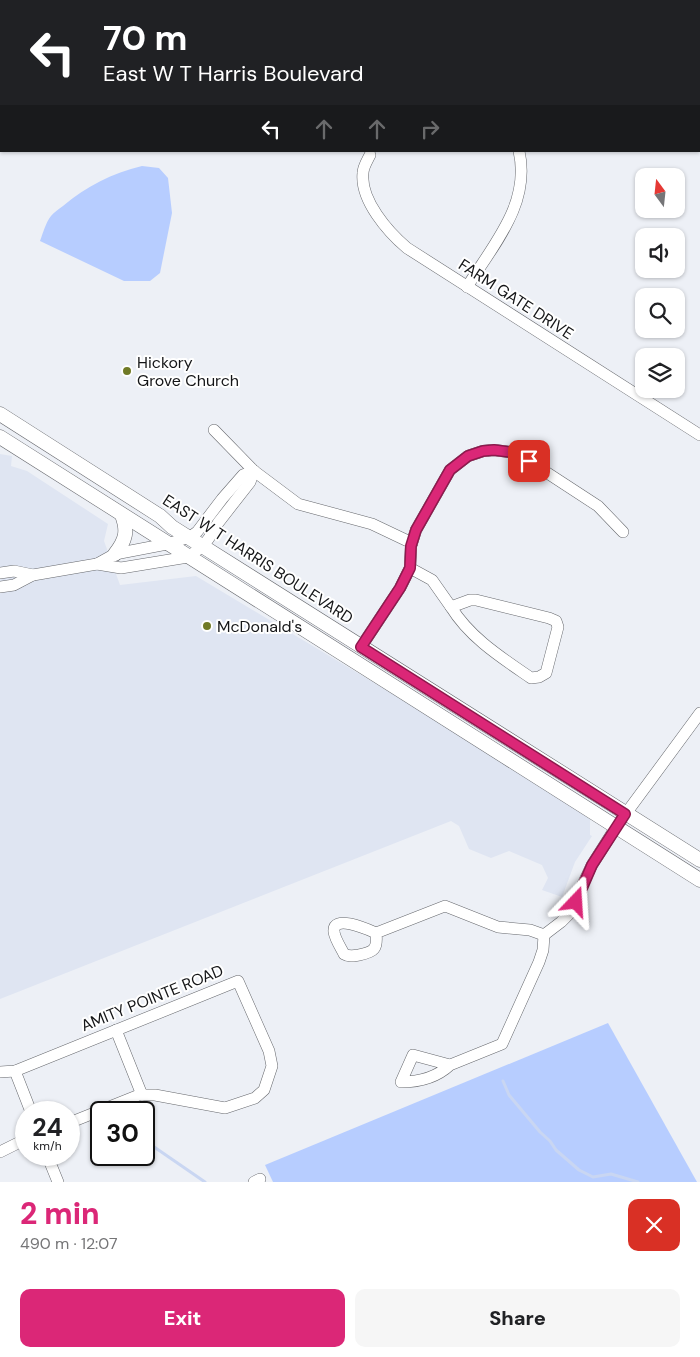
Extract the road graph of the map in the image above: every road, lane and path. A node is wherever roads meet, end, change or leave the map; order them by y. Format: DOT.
graph roads {
  1 [pos="519,152"];
  2 [pos="370,155"];
  3 [pos="467,287"];
  4 [pos="0,414"];
  5 [pos="214,430"];
  6 [pos="700,435"];
  7 [pos="0,437"];
  8 [pos="254,471"];
  9 [pos="122,515"];
  10 [pos="623,532"];
  11 [pos="190,537"];
  12 [pos="412,543"];
  13 [pos="167,544"];
  14 [pos="203,546"];
  15 [pos="116,554"];
  16 [pos="188,557"];
  17 [pos="97,564"];
  18 [pos="410,568"];
  19 [pos="0,573"];
  20 [pos="33,575"];
  21 [pos="0,587"];
  22 [pos="452,607"];
  23 [pos="361,647"];
  24 [pos="700,713"];
  25 [pos="625,814"];
  26 [pos="616,828"];
  27 [pos="700,860"];
  28 [pos="700,880"];
  29 [pos="376,933"];
  30 [pos="544,935"];
  31 [pos="116,1030"];
  32 [pos="450,1065"];
  33 [pos="15,1071"];
  34 [pos="0,1072"];
  35 [pos="142,1095"];
  36 [pos="27,1101"];
  37 [pos="80,1118"];
  38 [pos="15,1144"];
  39 [pos="0,1152"];
  40 [pos="51,1166"];
  41 [pos="58,1182"];
  1 -- 3 [label="street"];
  2 -- 3 [label="street, FARM GATE DRIVE"];
  3 -- 6 [label="street, FARM GATE DRIVE"];
  4 -- 11 [label="main road, EAST W T HARRIS BOULEVARD"];
  5 -- 8 [label="street"];
  7 -- 9 [label="main road"];
  8 -- 11 [label="street"];
  8 -- 12 [label="street"];
  8 -- 14 [label="street"];
  9 -- 13 [label="main road"];
  9 -- 15 [label="main road"];
  10 -- 12 [label="street"];
  11 -- 13 [label="street"];
  11 -- 14 [label="main road, EAST W T HARRIS BOULEVARD"];
  12 -- 18 [label="street"];
  13 -- 15 [label="street"];
  13 -- 16 [label="main road"];
  14 -- 16 [label="street"];
  14 -- 23 [label="main road, EAST W T HARRIS BOULEVARD"];
  15 -- 17 [label="street"];
  16 -- 17 [label="street"];
  16 -- 26 [label="main road"];
  17 -- 20 [label="street"];
  18 -- 22 [label="street"];
  18 -- 23 [label="street"];
  19 -- 20 [label="street"];
  20 -- 21 [label="street"];
  22 -- 22 [label="street"];
  23 -- 25 [label="main road, EAST W T HARRIS BOULEVARD"];
  24 -- 25 [label="street"];
  25 -- 26 [label="street"];
  25 -- 27 [label="main road, EAST W T HARRIS BOULEVARD"];
  26 -- 28 [label="main road"];
  26 -- 30 [label="street"];
  29 -- 30 [label="street"];
  30 -- 32 [label="street"];
  31 -- 33 [label="street, AMITY POINTE ROAD"];
  31 -- 35 [label="street"];
  31 -- 35 [label="street, AMITY POINTE ROAD"];
  33 -- 34 [label="street, AMITY POINTE ROAD"];
  33 -- 36 [label="street"];
  35 -- 37 [label="street, AMITY POINTE ROAD"];
  38 -- 39 [label="street"];
  40 -- 41 [label="street"];
}
